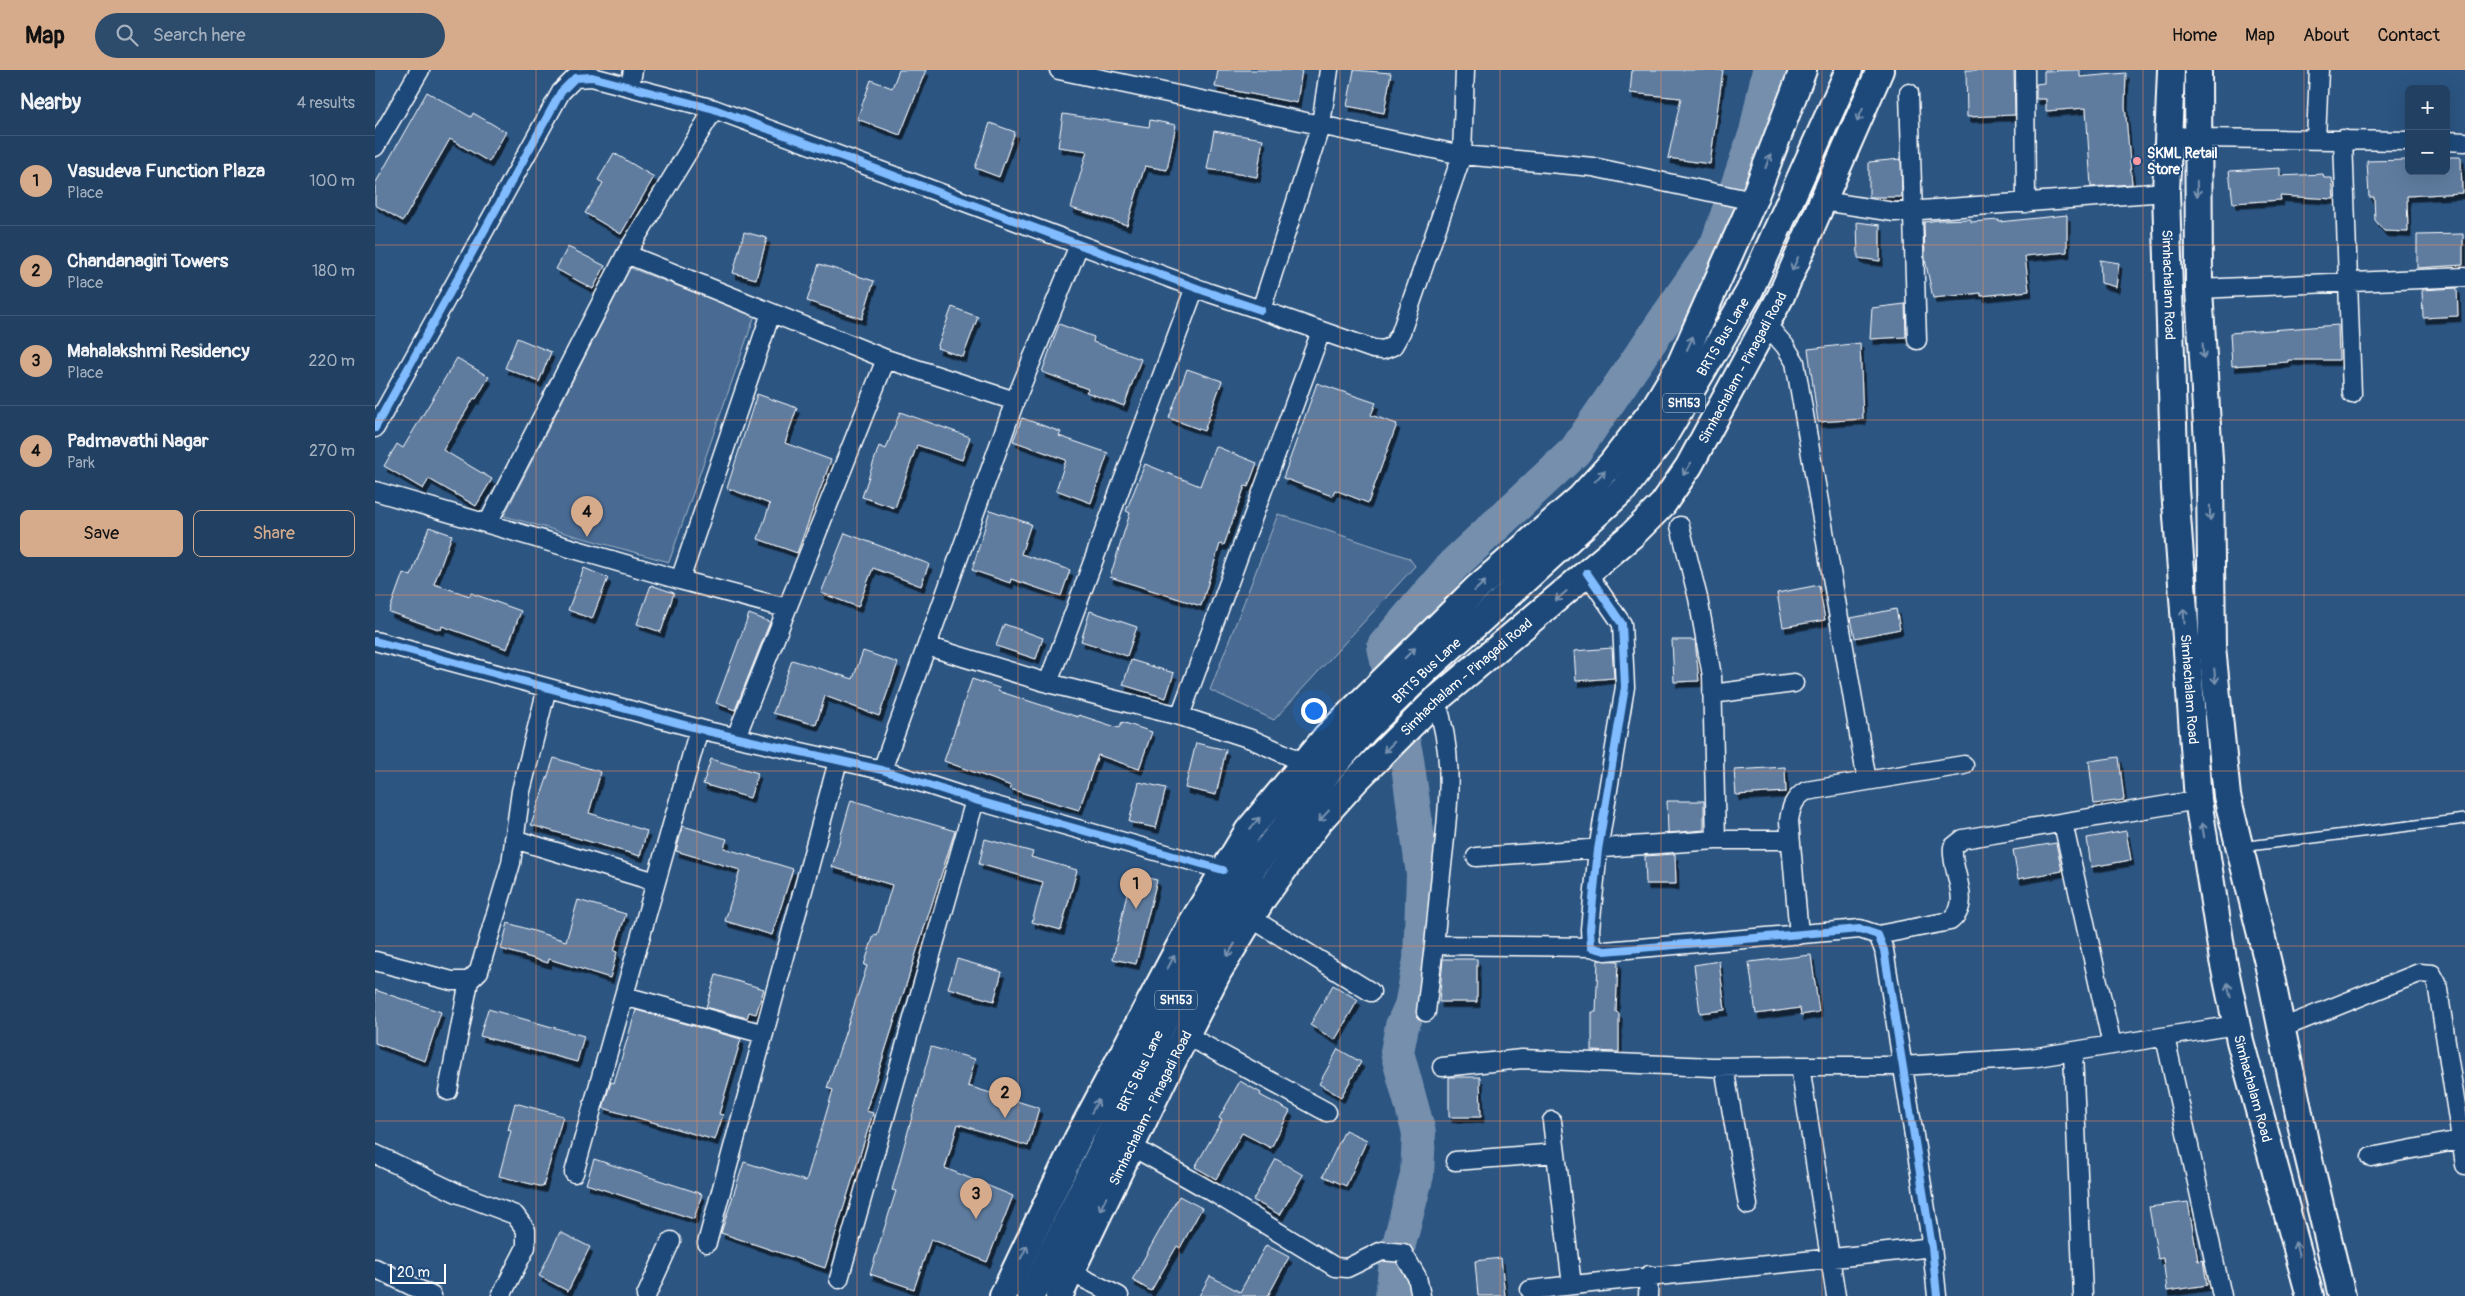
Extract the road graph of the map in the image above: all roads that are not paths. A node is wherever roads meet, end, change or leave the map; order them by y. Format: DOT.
graph roads {
  1 [pos="420,70"];
  2 [pos="560,70"];
  3 [pos="1059,70"];
  4 [pos="1329,70"];
  5 [pos="1465,70"];
  6 [pos="1803,70"];
  7 [pos="1849,70"];
  8 [pos="1880,70"];
  9 [pos="2025,70"];
  10 [pos="2154,70"];
  11 [pos="2171,70"];
  12 [pos="2198,70"];
  13 [pos="2319,70"];
  14 [pos="575,78"];
  15 [pos="631,78"];
  16 [pos="1909,94"];
  17 [pos="2170,99"];
  18 [pos="714,109"];
  19 [pos="1321,124"];
  20 [pos="2169,135"];
  21 [pos="2197,138"];
  22 [pos="2316,139"];
  23 [pos="2343,139"];
  24 [pos="2405,140"];
  25 [pos="2450,141"];
  26 [pos="2465,142"];
  27 [pos="375,147"];
  28 [pos="1462,155"];
  29 [pos="2166,192"];
  30 [pos="1752,200"];
  31 [pos="1823,201"];
  32 [pos="2027,203"];
  33 [pos="1913,211"];
  34 [pos="1079,244"];
  35 [pos="626,254"];
  36 [pos="2465,277"];
  37 [pos="2349,283"];
  38 [pos="1195,287"];
  39 [pos="2199,289"];
  40 [pos="1261,310"];
  41 [pos="771,313"];
  42 [pos="1766,324"];
  43 [pos="1321,331"];
  44 [pos="1917,340"];
  45 [pos="886,359"];
  46 [pos="2352,394"];
  47 [pos="1015,402"];
  48 [pos="375,428"];
  49 [pos="375,491"];
  50 [pos="489,523"];
  51 [pos="1680,526"];
  52 [pos="1587,573"];
  53 [pos="680,580"];
  54 [pos="787,608"];
  55 [pos="375,641"];
  56 [pos="927,646"];
  57 [pos="1047,683"];
  58 [pos="1794,683"];
  59 [pos="547,688"];
  60 [pos="1712,694"];
  61 [pos="1436,700"];
  62 [pos="1180,716"];
  63 [pos="699,729"];
  64 [pos="736,737"];
  65 [pos="838,761"];
  66 [pos="1305,763"];
  67 [pos="1964,765"];
  68 [pos="882,770"];
  69 [pos="1867,781"];
  70 [pos="2227,796"];
  71 [pos="975,800"];
  72 [pos="2199,800"];
  73 [pos="2465,820"];
  74 [pos="2063,823"];
  75 [pos="514,839"];
  76 [pos="1716,840"];
  77 [pos="1790,840"];
  78 [pos="2238,848"];
  79 [pos="1598,850"];
  80 [pos="1476,857"];
  81 [pos="1223,870"];
  82 [pos="656,882"];
  83 [pos="1251,918"];
  84 [pos="1878,935"];
  85 [pos="1799,936"];
  86 [pos="1434,945"];
  87 [pos="1591,947"];
  88 [pos="375,961"];
  89 [pos="469,981"];
  90 [pos="1371,992"];
  91 [pos="624,996"];
  92 [pos="1426,1012"];
  93 [pos="2236,1025"];
  94 [pos="2281,1028"];
  95 [pos="764,1034"];
  96 [pos="1186,1035"];
  97 [pos="2165,1036"];
  98 [pos="2112,1045"];
  99 [pos="2073,1052"];
  100 [pos="1800,1066"];
  101 [pos="1902,1066"];
  102 [pos="1442,1067"];
  103 [pos="1724,1067"];
  104 [pos="448,1091"];
  105 [pos="1327,1112"];
  106 [pos="1552,1121"];
  107 [pos="2463,1140"];
  108 [pos="1131,1146"];
  109 [pos="1556,1153"];
  110 [pos="375,1154"];
  111 [pos="2371,1156"];
  112 [pos="1455,1161"];
  113 [pos="2465,1165"];
  114 [pos="574,1173"];
  115 [pos="1748,1205"];
  116 [pos="671,1240"];
  117 [pos="707,1243"];
  118 [pos="1933,1247"];
  119 [pos="1830,1259"];
  120 [pos="375,1268"];
  121 [pos="1071,1272"];
  122 [pos="1649,1275"];
  123 [pos="839,1279"];
  124 [pos="1572,1285"];
  125 [pos="1530,1290"];
  126 [pos="432,1296"];
  127 [pos="501,1296"];
  128 [pos="646,1296"];
  129 [pos="1003,1296"];
  130 [pos="1031,1296"];
  131 [pos="1059,1296"];
  132 [pos="1119,1296"];
  133 [pos="1421,1296"];
  134 [pos="1648,1296"];
  135 [pos="1836,1296"];
  136 [pos="1937,1296"];
  137 [pos="2083,1296"];
  138 [pos="2222,1296"];
  139 [pos="2310,1296"];
  140 [pos="2342,1296"];
  1 -- 27 [label="street"];
  2 -- 14 [label="street"];
  3 -- 19 [label="street"];
  4 -- 19 [label="street"];
  5 -- 28 [label="street"];
  30 -- 6 [label="main road, one-way"];
  7 -- 130 [label="main road, BRTS Bus Lane / SH153"];
  8 -- 31 [label="main road, Simhachalam - Pinagadi Road, one-way"];
  9 -- 32 [label="street"];
  10 -- 17 [label="main road"];
  11 -- 17 [label="main road, Simhachalam Road"];
  12 -- 21 [label="main road"];
  13 -- 22 [label="street"];
  14 -- 15 [label="street"];
  14 -- 48 [label="street"];
  15 -- 18 [label="street"];
  16 -- 33 [label="street"];
  17 -- 20 [label="main road, Simhachalam Road"];
  18 -- 34 [label="street"];
  18 -- 35 [label="street"];
  19 -- 28 [label="street"];
  19 -- 40 [label="street"];
  20 -- 21 [label="street"];
  20 -- 29 [label="main road, Simhachalam Road"];
  21 -- 22 [label="street"];
  21 -- 39 [label="main road, one-way"];
  22 -- 23 [label="street"];
  23 -- 24 [label="street"];
  23 -- 37 [label="street"];
  25 -- 26 [label="street"];
  28 -- 30 [label="street"];
  28 -- 43 [label="street"];
  29 -- 32 [label="street"];
  72 -- 29 [label="main road, Simhachalam Road, one-way"];
  66 -- 30 [label="main road, one-way"];
  31 -- 33 [label="street"];
  31 -- 42 [label="main road, Simhachalam - Pinagadi Road, one-way"];
  32 -- 33 [label="street"];
  33 -- 44 [label="street"];
  34 -- 38 [label="street"];
  34 -- 47 [label="street"];
  35 -- 41 [label="street"];
  35 -- 50 [label="street"];
  36 -- 37 [label="street"];
  37 -- 39 [label="street"];
  37 -- 46 [label="street"];
  38 -- 40 [label="street"];
  38 -- 57 [label="street"];
  39 -- 70 [label="main road, one-way"];
  40 -- 43 [label="street"];
  41 -- 45 [label="street"];
  41 -- 53 [label="street"];
  42 -- 52 [label="main road, Simhachalam - Pinagadi Road, one-way"];
  42 -- 69 [label="street"];
  43 -- 62 [label="street"];
  45 -- 47 [label="street"];
  45 -- 54 [label="street"];
  47 -- 56 [label="street"];
  49 -- 50 [label="street"];
  50 -- 53 [label="street"];
  51 -- 60 [label="street"];
  52 -- 61 [label="main road, Simhachalam - Pinagadi Road, one-way"];
  52 -- 79 [label="street"];
  53 -- 54 [label="street"];
  54 -- 64 [label="street"];
  55 -- 59 [label="street"];
  56 -- 57 [label="street"];
  56 -- 68 [label="street"];
  57 -- 62 [label="street"];
  58 -- 60 [label="street"];
  59 -- 63 [label="street"];
  59 -- 75 [label="street"];
  60 -- 76 [label="street"];
  61 -- 83 [label="main road, Simhachalam - Pinagadi Road, one-way"];
  61 -- 86 [label="street"];
  62 -- 66 [label="street"];
  63 -- 64 [label="street"];
  63 -- 82 [label="street"];
  64 -- 65 [label="street"];
  65 -- 68 [label="street"];
  65 -- 95 [label="street"];
  81 -- 66 [label="main road, one-way"];
  67 -- 69 [label="street"];
  68 -- 71 [label="street"];
  69 -- 77 [label="street"];
  70 -- 72 [label="main road"];
  70 -- 78 [label="main road"];
  71 -- 81 [label="street"];
  71 -- 123 [label="street"];
  72 -- 74 [label="street"];
  93 -- 72 [label="main road, Simhachalam Road, one-way"];
  73 -- 78 [label="lane"];
  74 -- 84 [label="street"];
  74 -- 98 [label="street"];
  75 -- 82 [label="street"];
  75 -- 89 [label="street"];
  76 -- 77 [label="street"];
  76 -- 79 [label="street"];
  77 -- 85 [label="street"];
  78 -- 94 [label="main road"];
  79 -- 80 [label="street"];
  79 -- 87 [label="street"];
  129 -- 81 [label="main road, one-way"];
  82 -- 91 [label="street"];
  83 -- 90 [label="street"];
  83 -- 96 [label="main road, Simhachalam - Pinagadi Road, one-way"];
  84 -- 85 [label="street"];
  84 -- 101 [label="street"];
  85 -- 87 [label="street"];
  86 -- 87 [label="street"];
  86 -- 92 [label="street"];
  88 -- 89 [label="street"];
  89 -- 104 [label="street"];
  91 -- 95 [label="street"];
  91 -- 114 [label="street"];
  93 -- 97 [label="street"];
  139 -- 93 [label="main road, Simhachalam Road, one-way"];
  94 -- 107 [label="street"];
  94 -- 140 [label="main road"];
  95 -- 117 [label="street"];
  96 -- 105 [label="street"];
  96 -- 108 [label="main road, Simhachalam - Pinagadi Road"];
  97 -- 98 [label="street"];
  97 -- 138 [label="street"];
  98 -- 99 [label="street"];
  99 -- 101 [label="street"];
  99 -- 137 [label="street"];
  100 -- 101 [label="street"];
  100 -- 103 [label="street"];
  100 -- 119 [label="street"];
  101 -- 118 [label="street"];
  102 -- 103 [label="street"];
  103 -- 115 [label="street"];
  106 -- 109 [label="street"];
  107 -- 111 [label="street"];
  107 -- 113 [label="street"];
  108 -- 121 [label="main road, Simhachalam - Pinagadi Road, one-way"];
  108 -- 133 [label="street"];
  109 -- 112 [label="street"];
  109 -- 124 [label="street"];
  110 -- 127 [label="street"];
  116 -- 128 [label="street"];
  118 -- 119 [label="street"];
  118 -- 136 [label="street"];
  119 -- 122 [label="street"];
  119 -- 135 [label="street"];
  120 -- 126 [label="street"];
  121 -- 131 [label="main road, Simhachalam - Pinagadi Road"];
  121 -- 132 [label="street"];
  122 -- 124 [label="street"];
  122 -- 134 [label="street"];
  124 -- 125 [label="street"];
}
